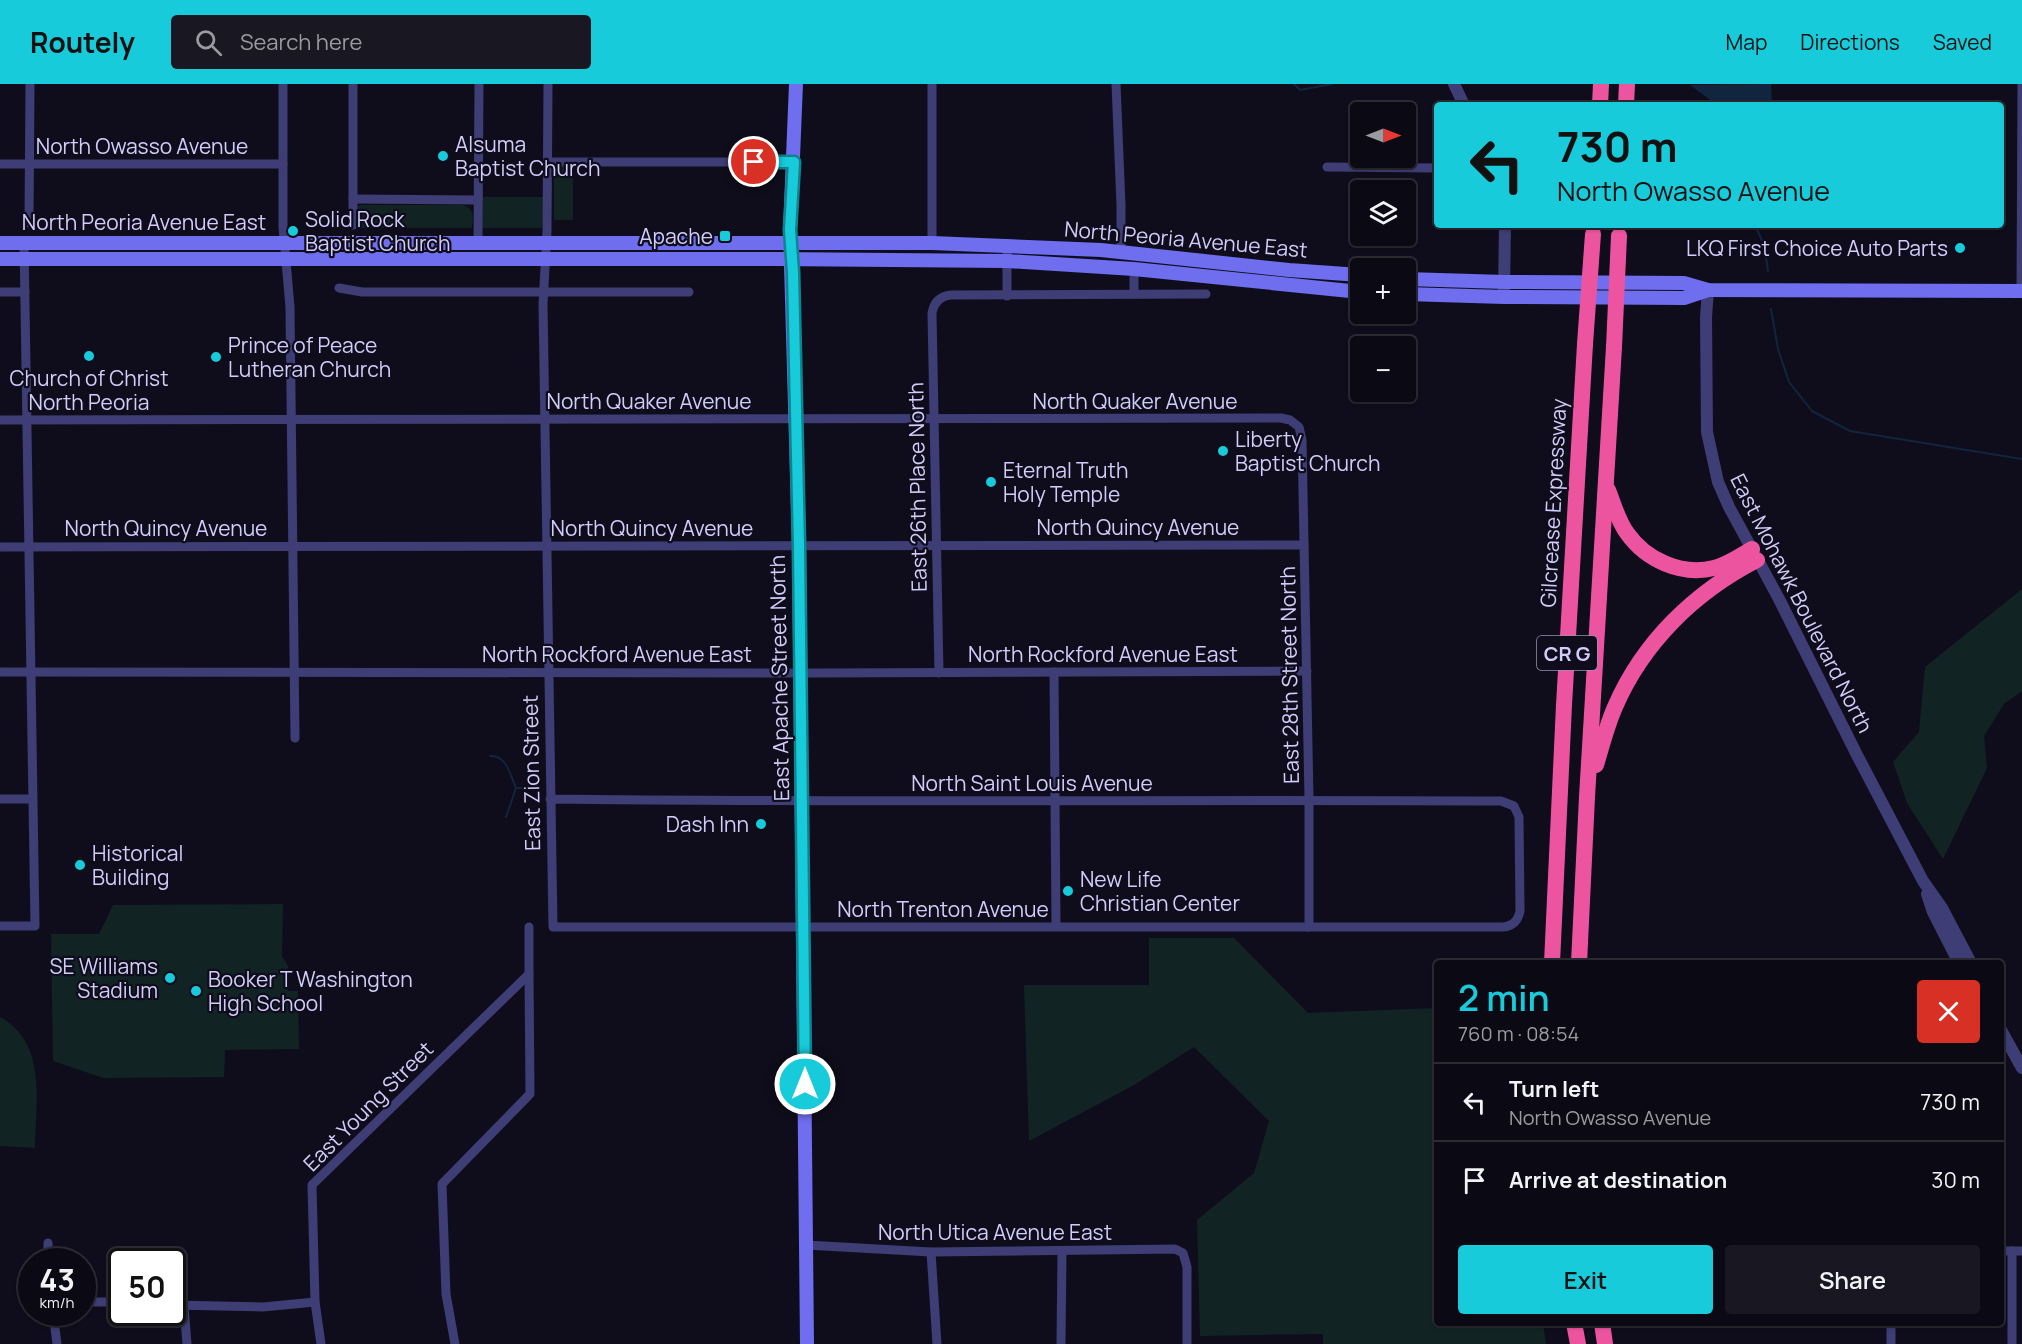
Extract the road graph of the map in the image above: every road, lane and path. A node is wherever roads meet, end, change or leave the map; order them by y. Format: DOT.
graph roads {
  1 [pos="30,84"];
  2 [pos="283,84"];
  3 [pos="353,84"];
  4 [pos="479,84"];
  5 [pos="549,84"];
  6 [pos="796,84"];
  7 [pos="932,84"];
  8 [pos="1116,84"];
  9 [pos="1454,84"];
  10 [pos="1601,84"];
  11 [pos="1627,84"];
  12 [pos="2022,84"];
  13 [pos="1463,102"];
  14 [pos="1600,102"];
  15 [pos="1626,102"];
  16 [pos="548,162"];
  17 [pos="794,162"];
  18 [pos="0,164"];
  19 [pos="30,164"];
  20 [pos="283,164"];
  21 [pos="1327,167"];
  22 [pos="1434,168"];
  23 [pos="353,199"];
  24 [pos="478,200"];
  25 [pos="29,223"];
  26 [pos="353,225"];
  27 [pos="1504,228"];
  28 [pos="1593,229"];
  29 [pos="1619,230"];
  30 [pos="0,243"];
  31 [pos="24,243"];
  32 [pos="284,243"];
  33 [pos="478,243"];
  34 [pos="547,243"];
  35 [pos="932,243"];
  36 [pos="791,244"];
  37 [pos="1007,245"];
  38 [pos="1120,252"];
  39 [pos="0,259"];
  40 [pos="25,259"];
  41 [pos="285,259"];
  42 [pos="546,259"];
  43 [pos="792,259"];
  44 [pos="1007,261"];
  45 [pos="1134,269"];
  46 [pos="1350,274"];
  47 [pos="1416,279"];
  48 [pos="1505,282"];
  49 [pos="339,288"];
  50 [pos="1708,290"];
  51 [pos="0,291"];
  52 [pos="25,291"];
  53 [pos="1350,291"];
  54 [pos="2022,291"];
  55 [pos="543,292"];
  56 [pos="689,292"];
  57 [pos="1134,294"];
  58 [pos="1206,294"];
  59 [pos="1416,294"];
  60 [pos="1007,296"];
  61 [pos="1504,297"];
  62 [pos="292,419"];
  63 [pos="544,419"];
  64 [pos="795,419"];
  65 [pos="0,420"];
  66 [pos="26,420"];
  67 [pos="934,420"];
  68 [pos="1297,424"];
  69 [pos="1606,482"];
  70 [pos="546,545"];
  71 [pos="936,545"];
  72 [pos="1304,545"];
  73 [pos="292,546"];
  74 [pos="799,546"];
  75 [pos="0,547"];
  76 [pos="28,547"];
  77 [pos="1754,555"];
  78 [pos="1307,671"];
  79 [pos="0,672"];
  80 [pos="30,672"];
  81 [pos="295,672"];
  82 [pos="547,672"];
  83 [pos="1054,672"];
  84 [pos="800,673"];
  85 [pos="939,673"];
  86 [pos="295,738"];
  87 [pos="1587,797"];
  88 [pos="0,799"];
  89 [pos="32,799"];
  90 [pos="550,799"];
  91 [pos="1309,799"];
  92 [pos="1054,801"];
  93 [pos="801,802"];
  94 [pos="1923,881"];
  95 [pos="1513,924"];
  96 [pos="0,926"];
  97 [pos="1056,926"];
  98 [pos="529,927"];
  99 [pos="553,927"];
  100 [pos="1309,927"];
  101 [pos="803,928"];
  102 [pos="1552,960"];
  103 [pos="1579,960"];
  104 [pos="1957,960"];
  105 [pos="1969,960"];
  106 [pos="529,974"];
  107 [pos="2004,1035"];
  108 [pos="2022,1068"];
  109 [pos="48,1244"];
  110 [pos="806,1245"];
  111 [pos="48,1248"];
  112 [pos="1062,1251"];
  113 [pos="2017,1251"];
  114 [pos="931,1252"];
  115 [pos="315,1302"];
  116 [pos="186,1306"];
  117 [pos="55,1326"];
  118 [pos="186,1326"];
  119 [pos="1575,1326"];
  120 [pos="1602,1326"];
  121 [pos="1891,1326"];
  122 [pos="57,1344"];
  123 [pos="187,1344"];
  124 [pos="321,1344"];
  125 [pos="454,1344"];
  126 [pos="807,1344"];
  127 [pos="937,1344"];
  128 [pos="1061,1344"];
  129 [pos="1187,1344"];
  130 [pos="1578,1344"];
  131 [pos="1605,1344"];
  132 [pos="1891,1344"];
  133 [pos="2012,1344"];
  1 -- 19 [label="street"];
  2 -- 20 [label="street"];
  3 -- 23 [label="street"];
  4 -- 24 [label="street"];
  5 -- 16 [label="street, East Zion Street"];
  6 -- 17 [label="main road, East Apache Street North"];
  7 -- 35 [label="street"];
  8 -- 38 [label="street"];
  9 -- 13 [label="street"];
  10 -- 14 [label="highway"];
  11 -- 15 [label="highway"];
  12 -- 54 [label="street"];
  16 -- 17 [label="street"];
  16 -- 34 [label="street, East Zion Street"];
  17 -- 36 [label="main road, East Apache Street North"];
  18 -- 19 [label="street, North Owasso Avenue"];
  19 -- 20 [label="street, North Owasso Avenue"];
  19 -- 25 [label="street"];
  20 -- 32 [label="street"];
  21 -- 22 [label="street"];
  23 -- 24 [label="street"];
  23 -- 26 [label="street"];
  24 -- 33 [label="street"];
  27 -- 48 [label="street"];
  28 -- 102 [label="highway, Gilcrease Expressway / CR G, bridge"];
  29 -- 69 [label="highway, CR G, bridge"];
  30 -- 31 [label="main road, North Peoria Avenue East"];
  31 -- 32 [label="main road, North Peoria Avenue East"];
  31 -- 40 [label="street"];
  32 -- 33 [label="main road, North Peoria Avenue East"];
  32 -- 41 [label="street"];
  33 -- 34 [label="main road, North Peoria Avenue East"];
  34 -- 36 [label="main road, North Peoria Avenue East"];
  34 -- 42 [label="street, East Zion Street"];
  35 -- 36 [label="main road, North Peoria Avenue East"];
  35 -- 37 [label="main road, North Peoria Avenue East"];
  36 -- 43 [label="main road, East Apache Street North"];
  37 -- 38 [label="main road, North Peoria Avenue East"];
  37 -- 44 [label="street"];
  38 -- 46 [label="main road, North Peoria Avenue East"];
  39 -- 40 [label="main road, North Peoria Avenue East"];
  40 -- 41 [label="main road, North Peoria Avenue East"];
  40 -- 52 [label="street"];
  41 -- 42 [label="main road, North Peoria Avenue East"];
  41 -- 62 [label="street"];
  42 -- 43 [label="main road, North Peoria Avenue East"];
  42 -- 55 [label="street, East Zion Street"];
  43 -- 44 [label="main road, North Peoria Avenue East"];
  43 -- 64 [label="main road, East Apache Street North"];
  44 -- 45 [label="main road, North Peoria Avenue East"];
  44 -- 60 [label="street"];
  45 -- 53 [label="main road, North Peoria Avenue East"];
  45 -- 57 [label="street, North Peoria Avenue East"];
  47 -- 48 [label="main road"];
  48 -- 50 [label="main road"];
  48 -- 61 [label="street"];
  49 -- 55 [label="street"];
  50 -- 54 [label="main road"];
  50 -- 61 [label="main road"];
  50 -- 77 [label="street, East Mohawk Boulevard North"];
  51 -- 52 [label="street"];
  52 -- 66 [label="street"];
  55 -- 56 [label="street"];
  55 -- 63 [label="street, East Zion Street"];
  57 -- 58 [label="street"];
  57 -- 60 [label="street"];
  59 -- 61 [label="main road"];
  60 -- 67 [label="street, East 26th Place North"];
  62 -- 63 [label="street, North Quaker Avenue"];
  62 -- 66 [label="street, North Quaker Avenue"];
  62 -- 73 [label="street"];
  63 -- 64 [label="street, North Quaker Avenue"];
  63 -- 70 [label="street, East Zion Street"];
  64 -- 67 [label="street, North Quaker Avenue"];
  64 -- 74 [label="main road, East Apache Street North"];
  65 -- 66 [label="street, North Quaker Avenue"];
  66 -- 76 [label="street"];
  67 -- 68 [label="street, North Quaker Avenue"];
  67 -- 71 [label="street, East 26th Place North"];
  68 -- 72 [label="street, East 28th Street North"];
  69 -- 77 [label="highway"];
  69 -- 87 [label="highway, CR G"];
  70 -- 73 [label="street, North Quincy Avenue"];
  70 -- 74 [label="street, North Quincy Avenue"];
  70 -- 82 [label="street, East Zion Street"];
  71 -- 72 [label="street, North Quincy Avenue"];
  71 -- 74 [label="street, North Quincy Avenue"];
  71 -- 85 [label="street, East 26th Place North"];
  72 -- 78 [label="street, East 28th Street North"];
  73 -- 76 [label="street, North Quincy Avenue"];
  73 -- 81 [label="street"];
  74 -- 84 [label="main road, East Apache Street North"];
  75 -- 76 [label="street, North Quincy Avenue"];
  76 -- 80 [label="street"];
  77 -- 87 [label="highway"];
  77 -- 94 [label="street, East Mohawk Boulevard North"];
  78 -- 83 [label="street, North Rockford Avenue East"];
  78 -- 91 [label="street, East 28th Street North"];
  79 -- 80 [label="street, North Rockford Avenue East"];
  80 -- 81 [label="street, North Rockford Avenue East"];
  80 -- 89 [label="street"];
  81 -- 82 [label="street, North Rockford Avenue East"];
  81 -- 86 [label="street"];
  82 -- 84 [label="street, North Rockford Avenue East"];
  82 -- 90 [label="street, East Zion Street"];
  83 -- 85 [label="street, North Rockford Avenue East"];
  83 -- 92 [label="street"];
  84 -- 85 [label="street, North Rockford Avenue East"];
  84 -- 93 [label="main road, East Apache Street North"];
  87 -- 103 [label="highway, CR G"];
  88 -- 89 [label="street"];
  89 -- 96 [label="street"];
  90 -- 93 [label="street, North Saint Louis Avenue"];
  90 -- 99 [label="street, East Zion Street"];
  91 -- 92 [label="street, North Saint Louis Avenue"];
  91 -- 95 [label="street, North Saint Louis Avenue"];
  91 -- 100 [label="street, East 28th Street North"];
  92 -- 93 [label="street, North Saint Louis Avenue"];
  92 -- 97 [label="street"];
  93 -- 101 [label="main road, East Apache Street North"];
  94 -- 104 [label="street, East Mohawk Boulevard North"];
  94 -- 105 [label="street, East Mohawk Boulevard North"];
  95 -- 100 [label="street, North Trenton Avenue"];
  97 -- 100 [label="street, North Trenton Avenue"];
  97 -- 101 [label="street, North Trenton Avenue"];
  98 -- 106 [label="street"];
  99 -- 101 [label="street, North Trenton Avenue"];
  101 -- 110 [label="main road, East Apache Street North"];
  106 -- 115 [label="street, East Young Street"];
  106 -- 125 [label="street"];
  107 -- 108 [label="street"];
  109 -- 111 [label="street"];
  110 -- 114 [label="street, North Utica Avenue East"];
  110 -- 126 [label="main road, East Apache Street North"];
  112 -- 114 [label="street, North Utica Avenue East"];
  112 -- 128 [label="street"];
  112 -- 129 [label="street, North Utica Avenue East"];
  113 -- 133 [label="street"];
  114 -- 127 [label="street"];
  115 -- 116 [label="street"];
  115 -- 124 [label="street, East Young Street"];
  117 -- 122 [label="street"];
  118 -- 123 [label="street"];
  119 -- 130 [label="highway"];
  120 -- 131 [label="highway"];
  121 -- 132 [label="street"];
}
